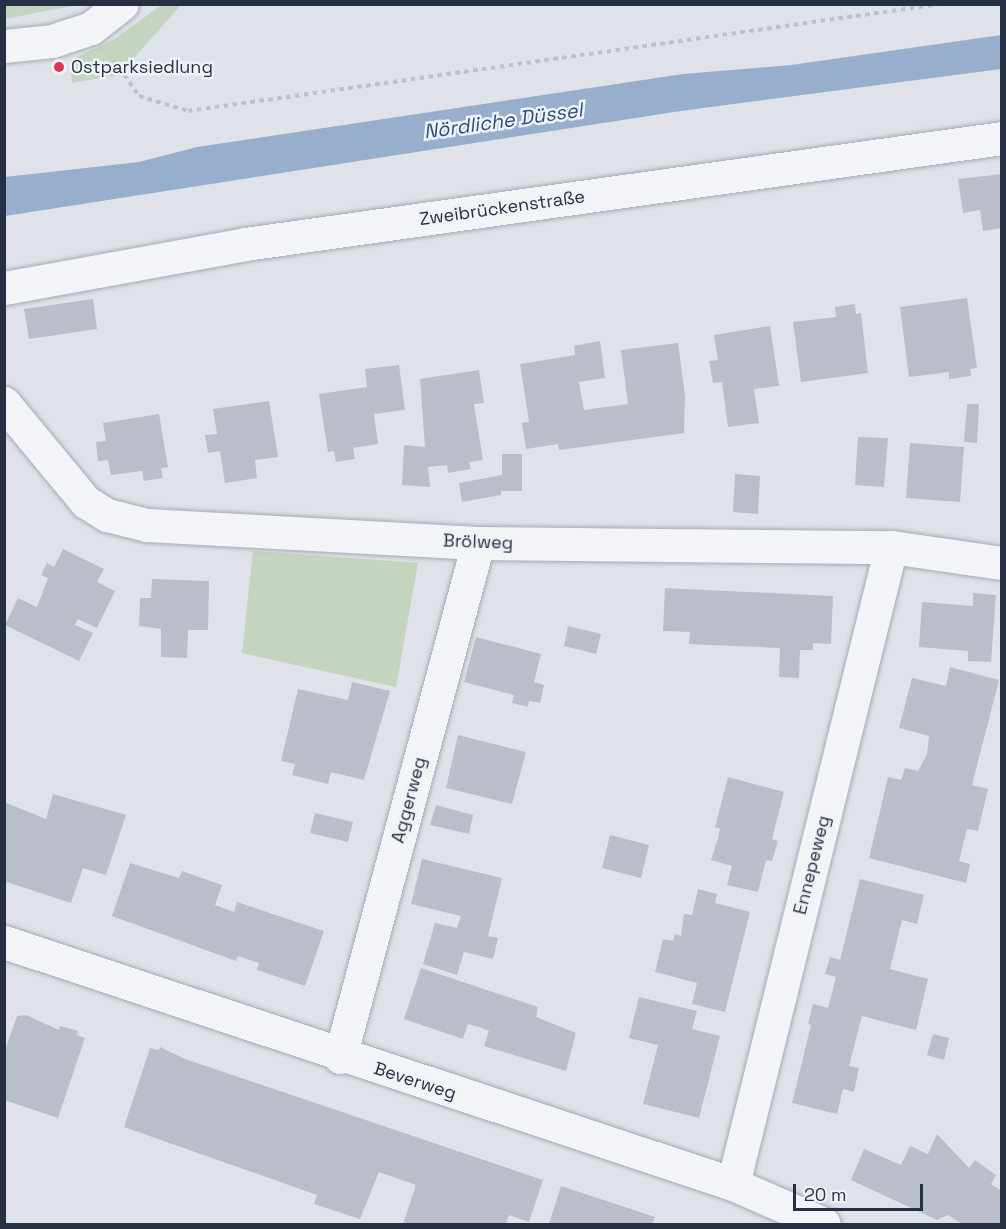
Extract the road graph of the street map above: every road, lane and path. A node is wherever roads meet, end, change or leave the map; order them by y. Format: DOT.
graph roads {
  1 [pos="122,4"];
  2 [pos="940,4"];
  3 [pos="91,28"];
  4 [pos="4,46"];
  5 [pos="1002,138"];
  6 [pos="4,288"];
  7 [pos="4,403"];
  8 [pos="478,543"];
  9 [pos="891,547"];
  10 [pos="1002,563"];
  11 [pos="4,942"];
  12 [pos="340,1057"];
  13 [pos="733,1184"];
  14 [pos="824,1224"];
  1 -- 3 [label="street"];
  2 -- 3 [label="path"];
  3 -- 4 [label="street"];
  5 -- 6 [label="street, Zweibrückenstraße"];
  7 -- 8 [label="street, Brölweg"];
  8 -- 9 [label="street, Brölweg"];
  8 -- 12 [label="street, Aggerweg"];
  9 -- 10 [label="street, Brölweg"];
  9 -- 13 [label="street, Ennepeweg"];
  11 -- 12 [label="street, Beverweg"];
  12 -- 13 [label="street, Beverweg"];
  13 -- 14 [label="street, Beverweg"];
}
